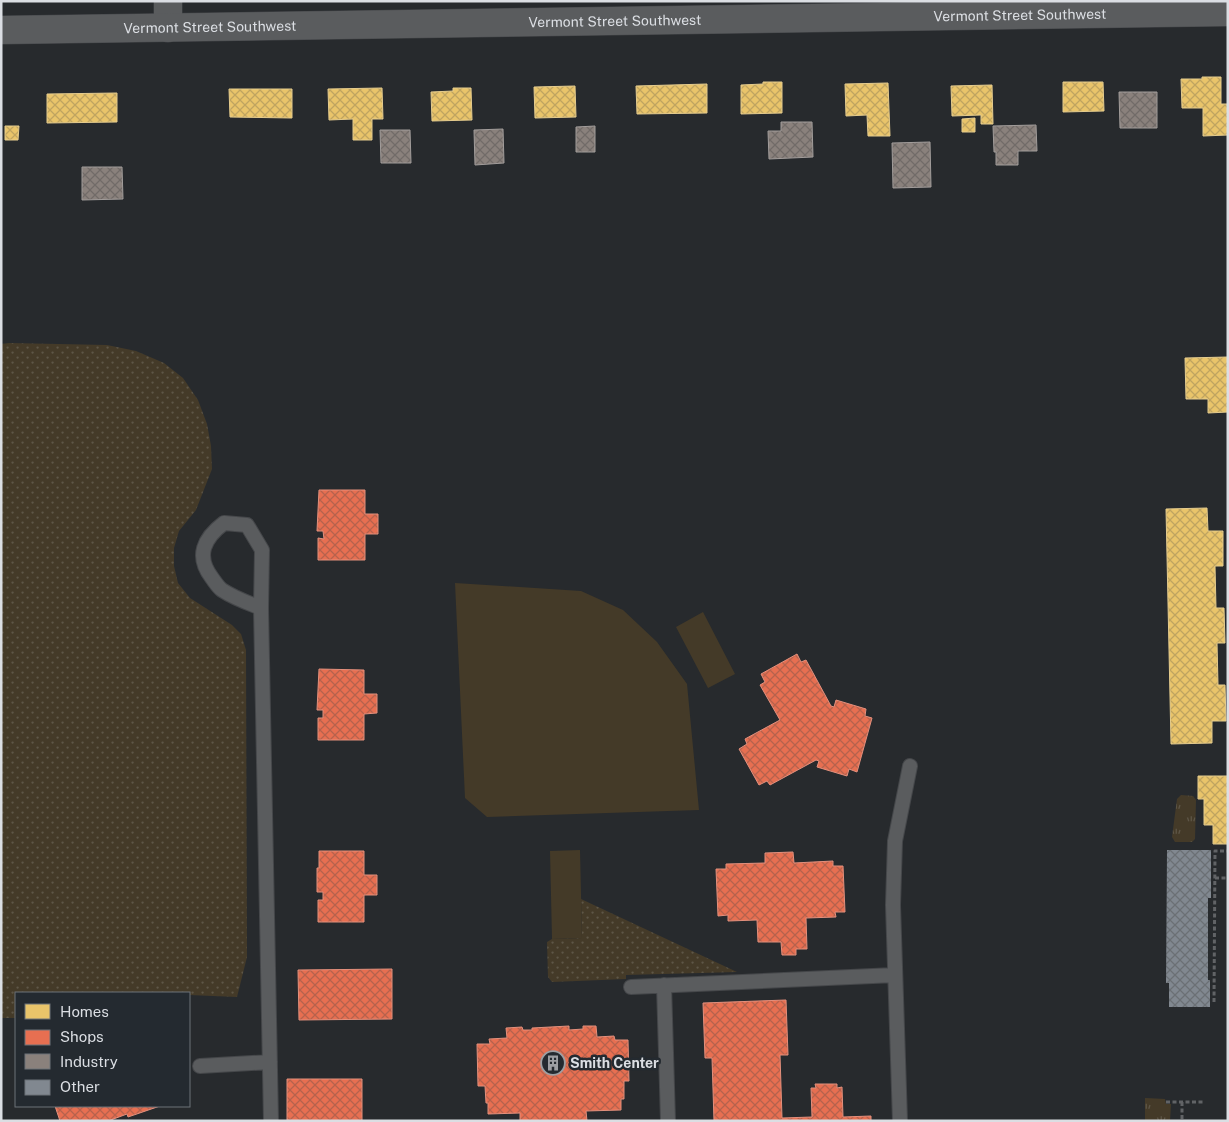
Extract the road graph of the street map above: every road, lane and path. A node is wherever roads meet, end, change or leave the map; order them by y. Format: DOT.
graph roads {
  1 [pos="168,1"];
  2 [pos="1228,12"];
  3 [pos="168,28"];
  4 [pos="1,30"];
  5 [pos="261,608"];
  6 [pos="910,766"];
  7 [pos="1228,851"];
  8 [pos="1215,878"];
  9 [pos="1228,878"];
  10 [pos="895,975"];
  11 [pos="664,985"];
  12 [pos="631,987"];
  13 [pos="1214,1002"];
  14 [pos="270,1062"];
  15 [pos="200,1066"];
  16 [pos="1166,1102"];
  17 [pos="1182,1102"];
  18 [pos="1205,1102"];
  19 [pos="271,1121"];
  20 [pos="668,1121"];
  21 [pos="900,1121"];
  22 [pos="1182,1121"];
  1 -- 3 [label="street"];
  2 -- 3 [label="street, Vermont Street Southwest"];
  3 -- 4 [label="street, Vermont Street Southwest"];
  5 -- 5 [label="lane"];
  5 -- 14 [label="lane"];
  6 -- 10 [label="lane"];
  7 -- 8 [label="path"];
  8 -- 9 [label="path"];
  8 -- 13 [label="path"];
  10 -- 11 [label="lane"];
  10 -- 21 [label="lane"];
  11 -- 12 [label="lane"];
  11 -- 20 [label="lane"];
  14 -- 15 [label="lane"];
  14 -- 19 [label="lane"];
  16 -- 17 [label="path"];
  17 -- 18 [label="path"];
  17 -- 22 [label="path"];
}
